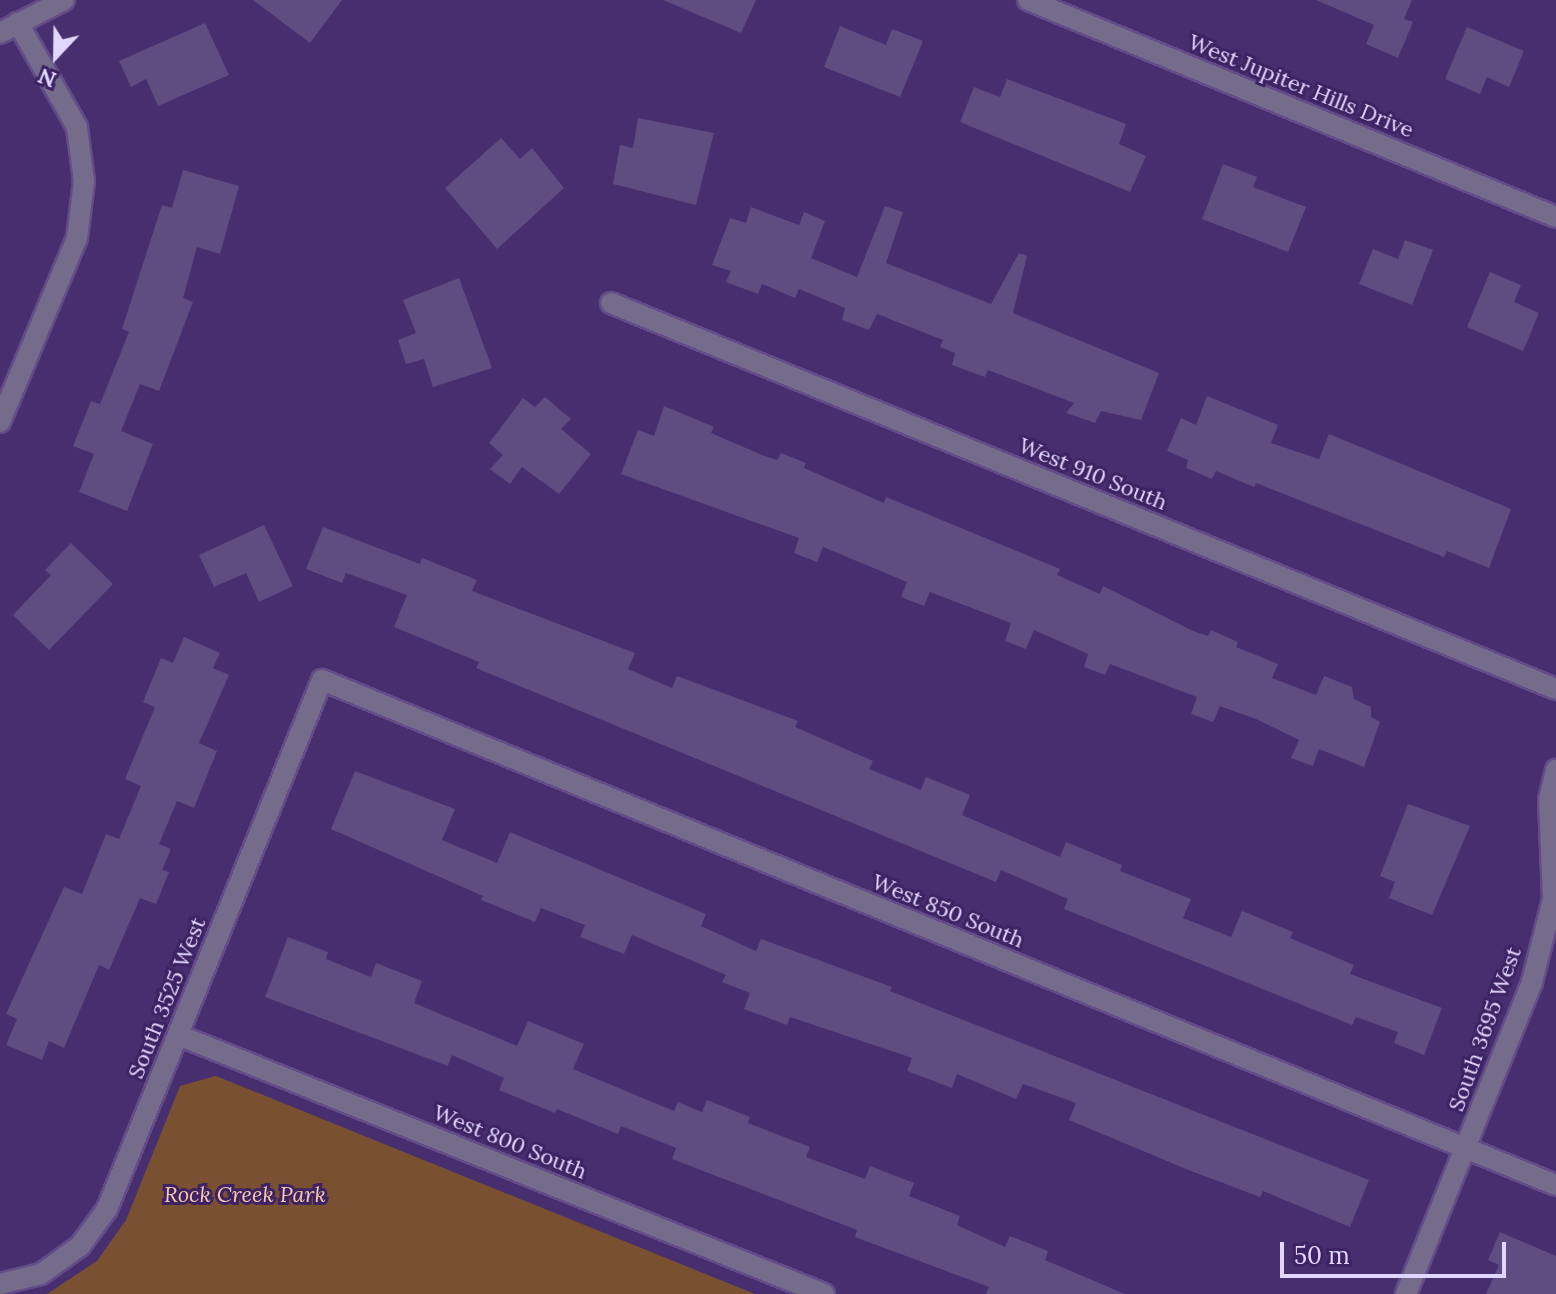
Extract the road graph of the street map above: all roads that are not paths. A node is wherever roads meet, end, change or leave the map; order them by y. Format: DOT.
graph roads {
  1 [pos="64,0"];
  2 [pos="1028,0"];
  3 [pos="9,28"];
  4 [pos="1556,217"];
  5 [pos="611,303"];
  6 [pos="0,422"];
  7 [pos="322,680"];
  8 [pos="1556,689"];
  9 [pos="1556,770"];
  10 [pos="178,1035"];
  11 [pos="1467,1149"];
  12 [pos="1556,1185"];
  13 [pos="0,1284"];
  14 [pos="824,1294"];
  15 [pos="1406,1294"];
  1 -- 3 [label="street"];
  2 -- 4 [label="street, West Jupiter Hills Drive"];
  3 -- 6 [label="street"];
  5 -- 8 [label="street, West 910 South"];
  7 -- 10 [label="street, South 3525 West"];
  7 -- 11 [label="street, West 850 South"];
  9 -- 11 [label="street, South 3695 West"];
  10 -- 13 [label="street, South 3525 West"];
  10 -- 14 [label="street, West 800 South"];
  11 -- 12 [label="street, West 850 South"];
  11 -- 15 [label="street, South 3695 West"];
}
